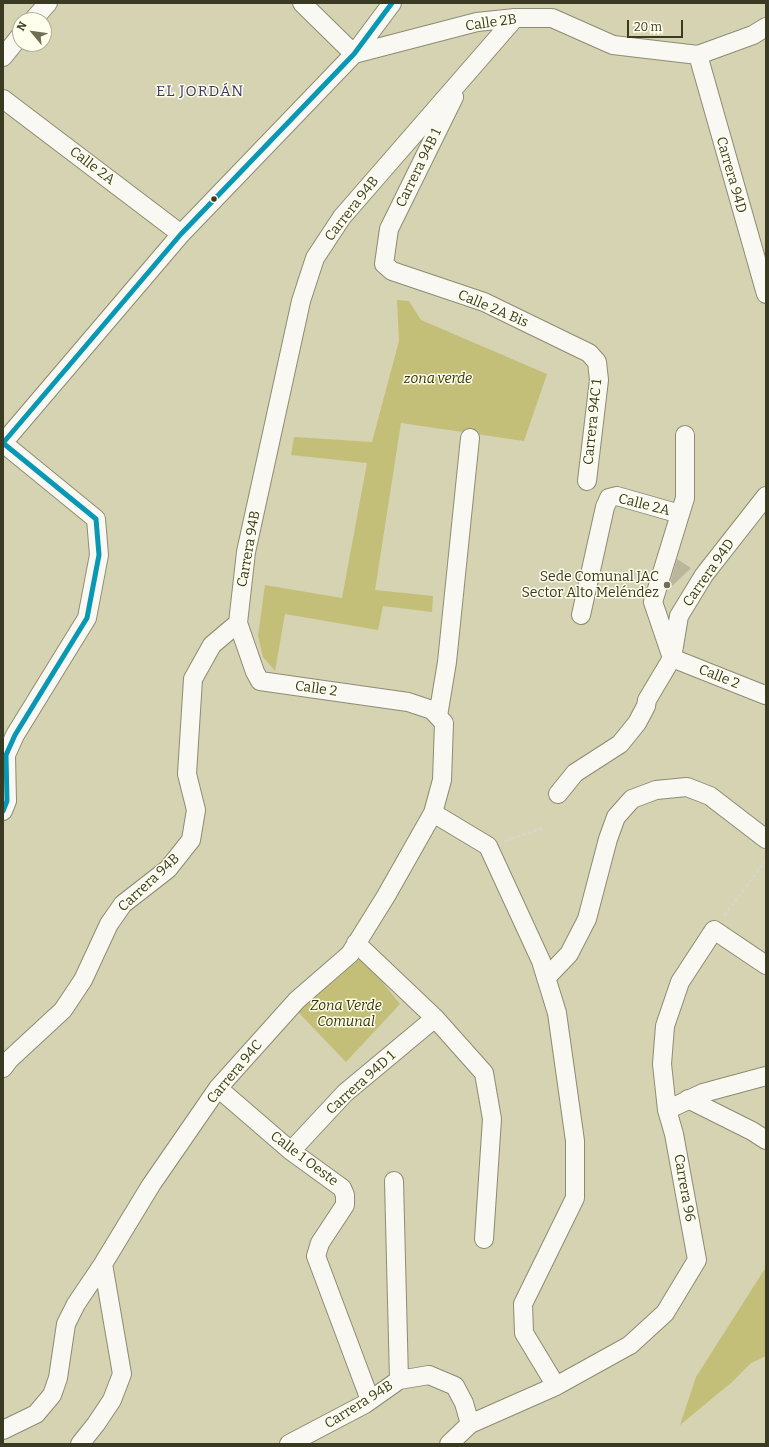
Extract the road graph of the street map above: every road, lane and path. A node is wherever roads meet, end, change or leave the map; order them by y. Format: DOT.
graph roads {
  1 [pos="48,3"];
  2 [pos="302,3"];
  3 [pos="392,3"];
  4 [pos="554,11"];
  5 [pos="41,12"];
  6 [pos="515,18"];
  7 [pos="766,27"];
  8 [pos="12,46"];
  9 [pos="354,54"];
  10 [pos="698,55"];
  11 [pos="3,57"];
  12 [pos="465,75"];
  13 [pos="3,98"];
  14 [pos="181,234"];
  15 [pos="384,264"];
  16 [pos="766,294"];
  17 [pos="597,362"];
  18 [pos="685,435"];
  19 [pos="470,438"];
  20 [pos="3,443"];
  21 [pos="587,481"];
  22 [pos="766,496"];
  23 [pos="680,514"];
  24 [pos="581,615"];
  25 [pos="238,622"];
  26 [pos="672,658"];
  27 [pos="766,694"];
  28 [pos="435,713"];
  29 [pos="558,794"];
  30 [pos="3,812"];
  31 [pos="433,814"];
  32 [pos="542,828"];
  33 [pos="766,839"];
  34 [pos="488,846"];
  35 [pos="766,860"];
  36 [pos="714,930"];
  37 [pos="356,943"];
  38 [pos="766,965"];
  39 [pos="546,978"];
  40 [pos="435,1018"];
  41 [pos="3,1068"];
  42 [pos="766,1076"];
  43 [pos="218,1088"];
  44 [pos="688,1099"];
  45 [pos="667,1110"];
  46 [pos="766,1140"];
  47 [pos="291,1151"];
  48 [pos="394,1180"];
  49 [pos="484,1239"];
  50 [pos="103,1264"];
  51 [pos="399,1380"];
  52 [pos="556,1386"];
  53 [pos="370,1400"];
  54 [pos="470,1424"];
  55 [pos="3,1430"];
  56 [pos="80,1444"];
  57 [pos="289,1444"];
  58 [pos="448,1444"];
  1 -- 5 [label="street"];
  2 -- 9 [label="street"];
  3 -- 9 [label="street"];
  4 -- 6 [label="street, Calle 2B"];
  4 -- 10 [label="street, Calle 2B"];
  6 -- 9 [label="street, Calle 2B"];
  6 -- 12 [label="street, Carrera 94B"];
  7 -- 10 [label="street"];
  8 -- 11 [label="street"];
  9 -- 14 [label="street"];
  10 -- 16 [label="street, Carrera 94D"];
  12 -- 15 [label="street, Carrera 94B 1"];
  12 -- 25 [label="street, Carrera 94B"];
  13 -- 14 [label="street, Calle 2A"];
  14 -- 20 [label="street"];
  15 -- 17 [label="street, Calle 2A Bis"];
  17 -- 21 [label="street, Carrera 94C 1"];
  18 -- 23 [label="street"];
  19 -- 28 [label="street"];
  20 -- 30 [label="street"];
  22 -- 26 [label="street, Carrera 94D"];
  23 -- 24 [label="street, Calle 2A"];
  23 -- 26 [label="street"];
  25 -- 28 [label="street, Calle 2"];
  25 -- 41 [label="street, Carrera 94B"];
  26 -- 27 [label="street, Calle 2"];
  26 -- 29 [label="street"];
  28 -- 31 [label="street, Carrera 94C"];
  31 -- 34 [label="street"];
  31 -- 37 [label="street, Carrera 94C"];
  32 -- 34 [label="path"];
  33 -- 39 [label="street"];
  34 -- 39 [label="street"];
  35 -- 36 [label="path"];
  36 -- 38 [label="street"];
  36 -- 45 [label="street, Carrera 96"];
  37 -- 40 [label="street"];
  37 -- 43 [label="street, Carrera 94C"];
  39 -- 52 [label="street"];
  40 -- 47 [label="street, Carrera 94D 1"];
  40 -- 49 [label="street"];
  42 -- 44 [label="street"];
  43 -- 47 [label="street, Calle 1 Oeste"];
  43 -- 50 [label="street, Carrera 94C"];
  44 -- 45 [label="street"];
  44 -- 46 [label="street"];
  45 -- 52 [label="street, Carrera 96"];
  47 -- 53 [label="street, Calle 1 Oeste"];
  48 -- 51 [label="street"];
  50 -- 55 [label="street, Carrera 94C"];
  50 -- 56 [label="street"];
  51 -- 53 [label="street, Carrera 94B"];
  51 -- 54 [label="street, Carrera 94B"];
  52 -- 54 [label="street, Carrera 96"];
  53 -- 57 [label="street, Carrera 94B"];
  54 -- 58 [label="street"];
}
